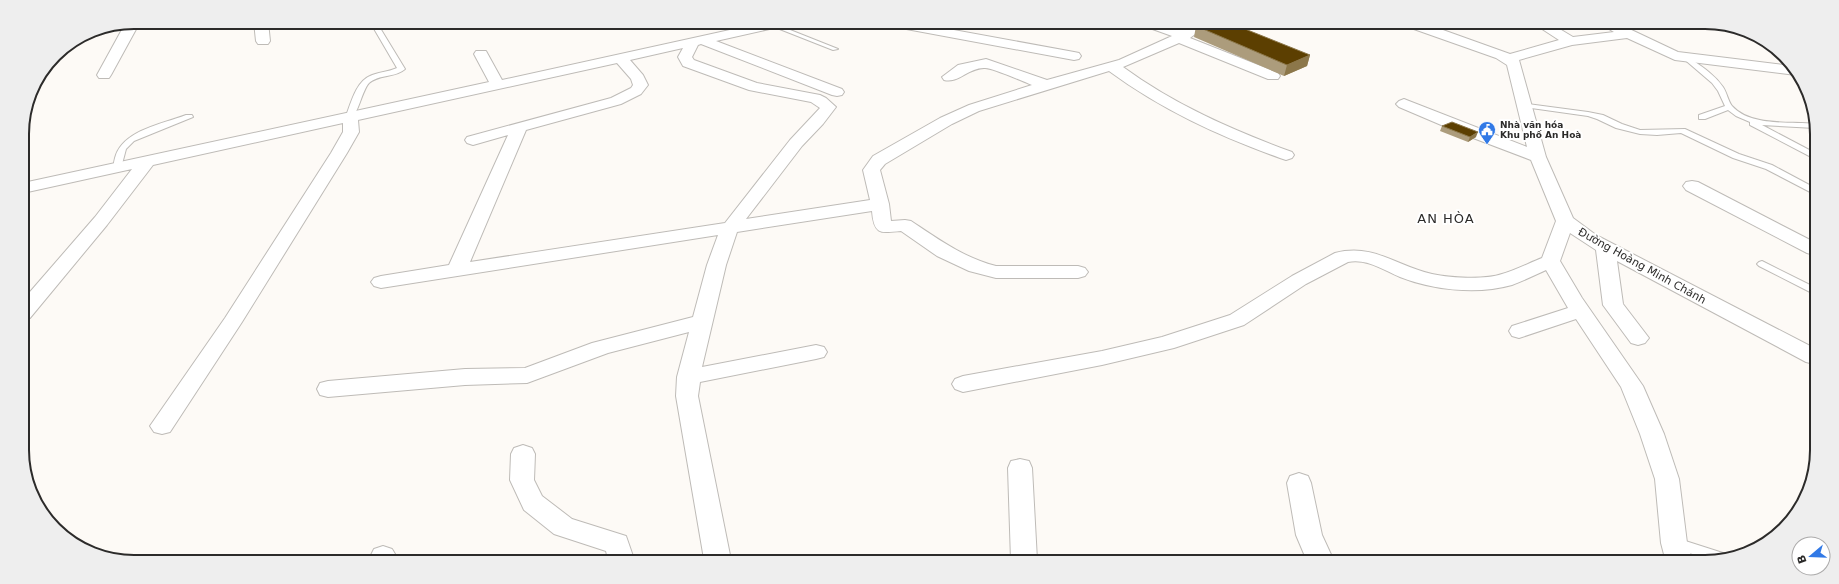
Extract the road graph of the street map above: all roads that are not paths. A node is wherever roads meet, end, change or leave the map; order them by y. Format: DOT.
graph roads {
  1 [pos="129,29"];
  2 [pos="262,29"];
  3 [pos="377,29"];
  4 [pos="742,29"];
  5 [pos="784,29"];
  6 [pos="926,29"];
  7 [pos="1164,29"];
  8 [pos="1193,29"];
  9 [pos="1427,29"];
  10 [pos="1549,29"];
  11 [pos="1619,29"];
  12 [pos="1627,34"];
  13 [pos="1182,37"];
  14 [pos="696,40"];
  15 [pos="263,41"];
  16 [pos="1571,41"];
  17 [pos="835,50"];
  18 [pos="481,54"];
  19 [pos="1074,56"];
  20 [pos="620,58"];
  21 [pos="1686,58"];
  22 [pos="1509,60"];
  23 [pos="1112,66"];
  24 [pos="1788,70"];
  25 [pos="104,75"];
  26 [pos="1273,76"];
  27 [pos="949,77"];
  28 [pos="498,85"];
  29 [pos="1047,85"];
  30 [pos="837,92"];
  31 [pos="1404,104"];
  32 [pos="1524,105"];
  33 [pos="1728,107"];
  34 [pos="350,116"];
  35 [pos="189,117"];
  36 [pos="1702,117"];
  37 [pos="1748,119"];
  38 [pos="1810,126"];
  39 [pos="520,127"];
  40 [pos="472,140"];
  41 [pos="1810,154"];
  42 [pos="1286,155"];
  43 [pos="1538,157"];
  44 [pos="148,160"];
  45 [pos="117,168"];
  46 [pos="1692,186"];
  47 [pos="29,187"];
  48 [pos="1810,190"];
  49 [pos="880,204"];
  50 [pos="1565,221"];
  51 [pos="730,228"];
  52 [pos="1605,247"];
  53 [pos="1810,247"];
  54 [pos="1550,261"];
  55 [pos="1762,264"];
  56 [pos="457,270"];
  57 [pos="1078,272"];
  58 [pos="381,282"];
  59 [pos="1810,289"];
  60 [pos="29,306"];
  61 [pos="1580,311"];
  62 [pos="702,322"];
  63 [pos="1519,331"];
  64 [pos="1638,338"];
  65 [pos="816,352"];
  66 [pos="1810,354"];
  67 [pos="688,377"];
  68 [pos="963,384"];
  69 [pos="328,390"];
  70 [pos="162,426"];
  71 [pos="522,454"];
  72 [pos="1020,468"];
  73 [pos="1299,483"];
  74 [pos="1677,552"];
  75 [pos="620,555"];
  76 [pos="717,555"];
  77 [pos="1024,555"];
  78 [pos="1318,555"];
  79 [pos="1699,555"];
  1 -- 25 [label="street"];
  2 -- 15 [label="street"];
  3 -- 34 [label="lane"];
  4 -- 14 [label="street"];
  5 -- 17 [label="lane"];
  6 -- 19 [label="street"];
  7 -- 13 [label="street"];
  8 -- 13 [label="street"];
  9 -- 22 [label="street"];
  10 -- 16 [label="street"];
  11 -- 12 [label="street"];
  12 -- 16 [label="street"];
  12 -- 21 [label="street"];
  13 -- 23 [label="street"];
  13 -- 26 [label="street"];
  14 -- 20 [label="street"];
  14 -- 30 [label="street"];
  14 -- 51 [label="street"];
  16 -- 22 [label="street"];
  18 -- 28 [label="street"];
  20 -- 28 [label="street"];
  20 -- 39 [label="street"];
  21 -- 24 [label="street"];
  21 -- 33 [label="lane"];
  22 -- 32 [label="street"];
  23 -- 29 [label="street"];
  23 -- 42 [label="street"];
  27 -- 29 [label="street"];
  28 -- 34 [label="street"];
  29 -- 49 [label="street"];
  31 -- 43 [label="street"];
  32 -- 43 [label="street"];
  32 -- 48 [label="lane"];
  33 -- 36 [label="lane"];
  33 -- 37 [label="lane"];
  34 -- 44 [label="street"];
  34 -- 70 [label="street"];
  35 -- 45 [label="lane"];
  37 -- 38 [label="lane"];
  37 -- 41 [label="lane"];
  39 -- 40 [label="street"];
  39 -- 56 [label="street"];
  43 -- 50 [label="street"];
  44 -- 45 [label="street"];
  44 -- 60 [label="street"];
  45 -- 47 [label="street"];
  46 -- 53 [label="street"];
  49 -- 51 [label="street"];
  49 -- 57 [label="street"];
  50 -- 52 [label="street, Đường Hoàng Minh Chánh"];
  50 -- 54 [label="street"];
  51 -- 56 [label="street"];
  51 -- 62 [label="street"];
  52 -- 64 [label="street"];
  52 -- 66 [label="street, Đường Hoàng Minh Chánh"];
  54 -- 61 [label="street"];
  54 -- 68 [label="street"];
  55 -- 59 [label="lane"];
  56 -- 58 [label="street"];
  61 -- 63 [label="street"];
  61 -- 74 [label="street"];
  62 -- 67 [label="street"];
  62 -- 69 [label="street"];
  65 -- 67 [label="street"];
  67 -- 76 [label="street"];
  71 -- 75 [label="street"];
  72 -- 77 [label="street"];
  73 -- 78 [label="street"];
  74 -- 79 [label="lane"];
}
